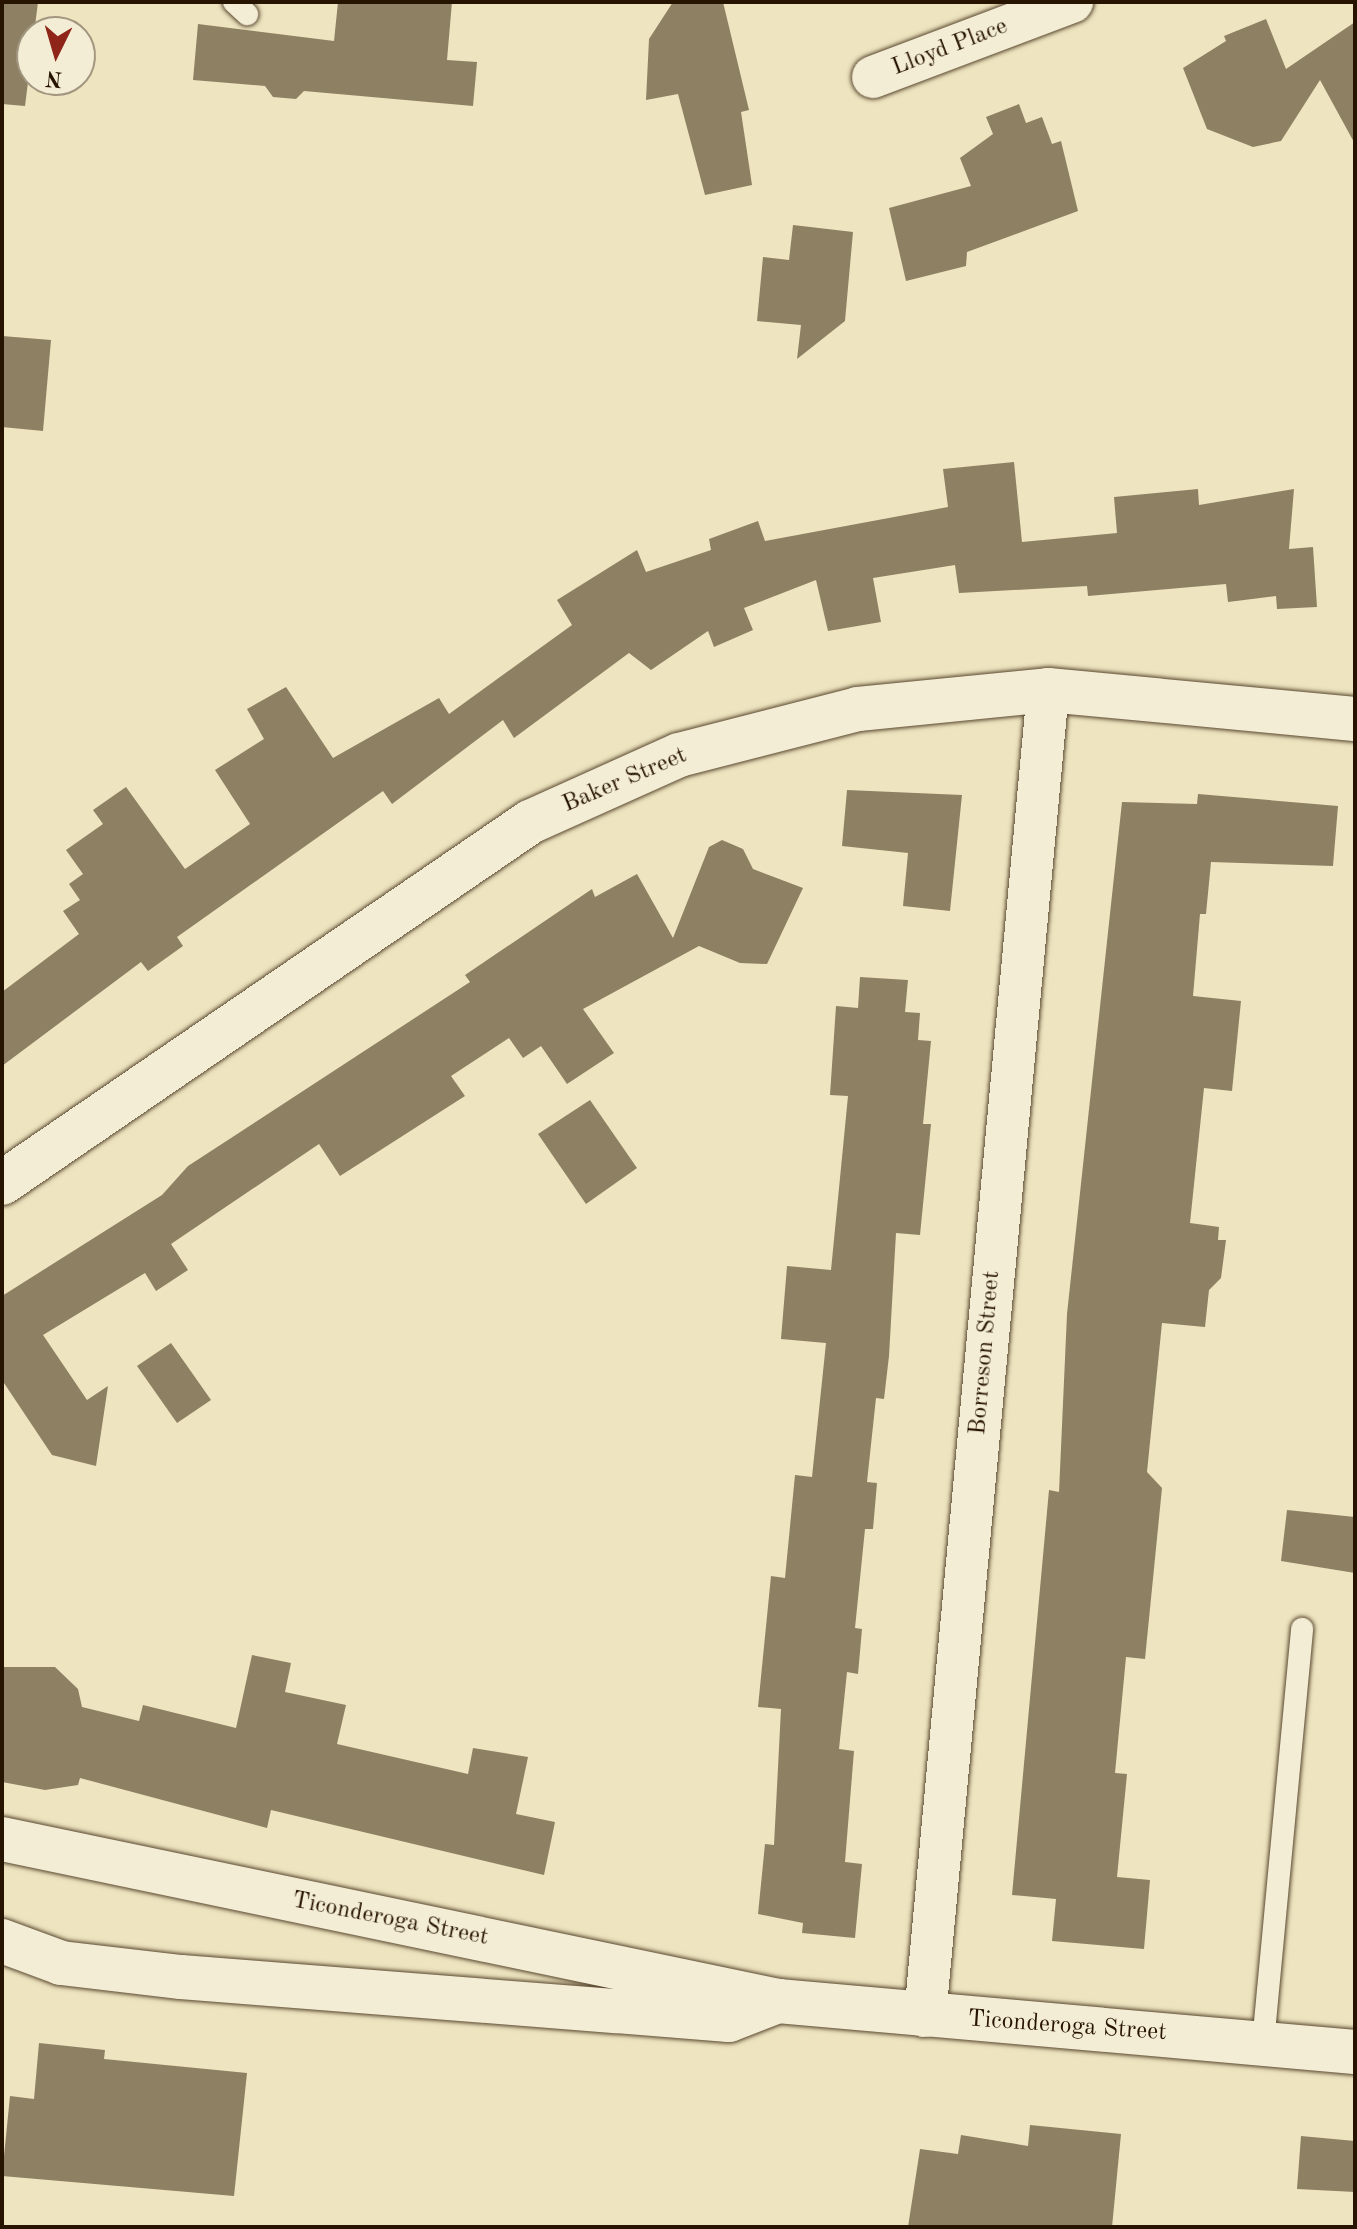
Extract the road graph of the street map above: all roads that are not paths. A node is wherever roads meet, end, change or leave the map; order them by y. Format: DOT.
graph roads {
  1 [pos="1072,2"];
  2 [pos="873,77"];
  3 [pos="1048,690"];
  4 [pos="1355,719"];
  5 [pos="2,1183"];
  6 [pos="1302,1629"];
  7 [pos="2,1839"];
  8 [pos="2,1941"];
  9 [pos="778,2001"];
  10 [pos="925,2016"];
  11 [pos="1263,2043"];
  12 [pos="1355,2052"];
  1 -- 2 [label="street, Lloyd Place"];
  3 -- 4 [label="street, Baker Street"];
  3 -- 5 [label="street, Baker Street"];
  3 -- 10 [label="street, Borreson Street"];
  6 -- 11 [label="lane"];
  7 -- 9 [label="street, Ticonderoga Street"];
  8 -- 9 [label="street, Ticonderoga Street"];
  9 -- 10 [label="street, Ticonderoga Street"];
  10 -- 11 [label="street, Ticonderoga Street"];
  11 -- 12 [label="street, Ticonderoga Street"];
}
